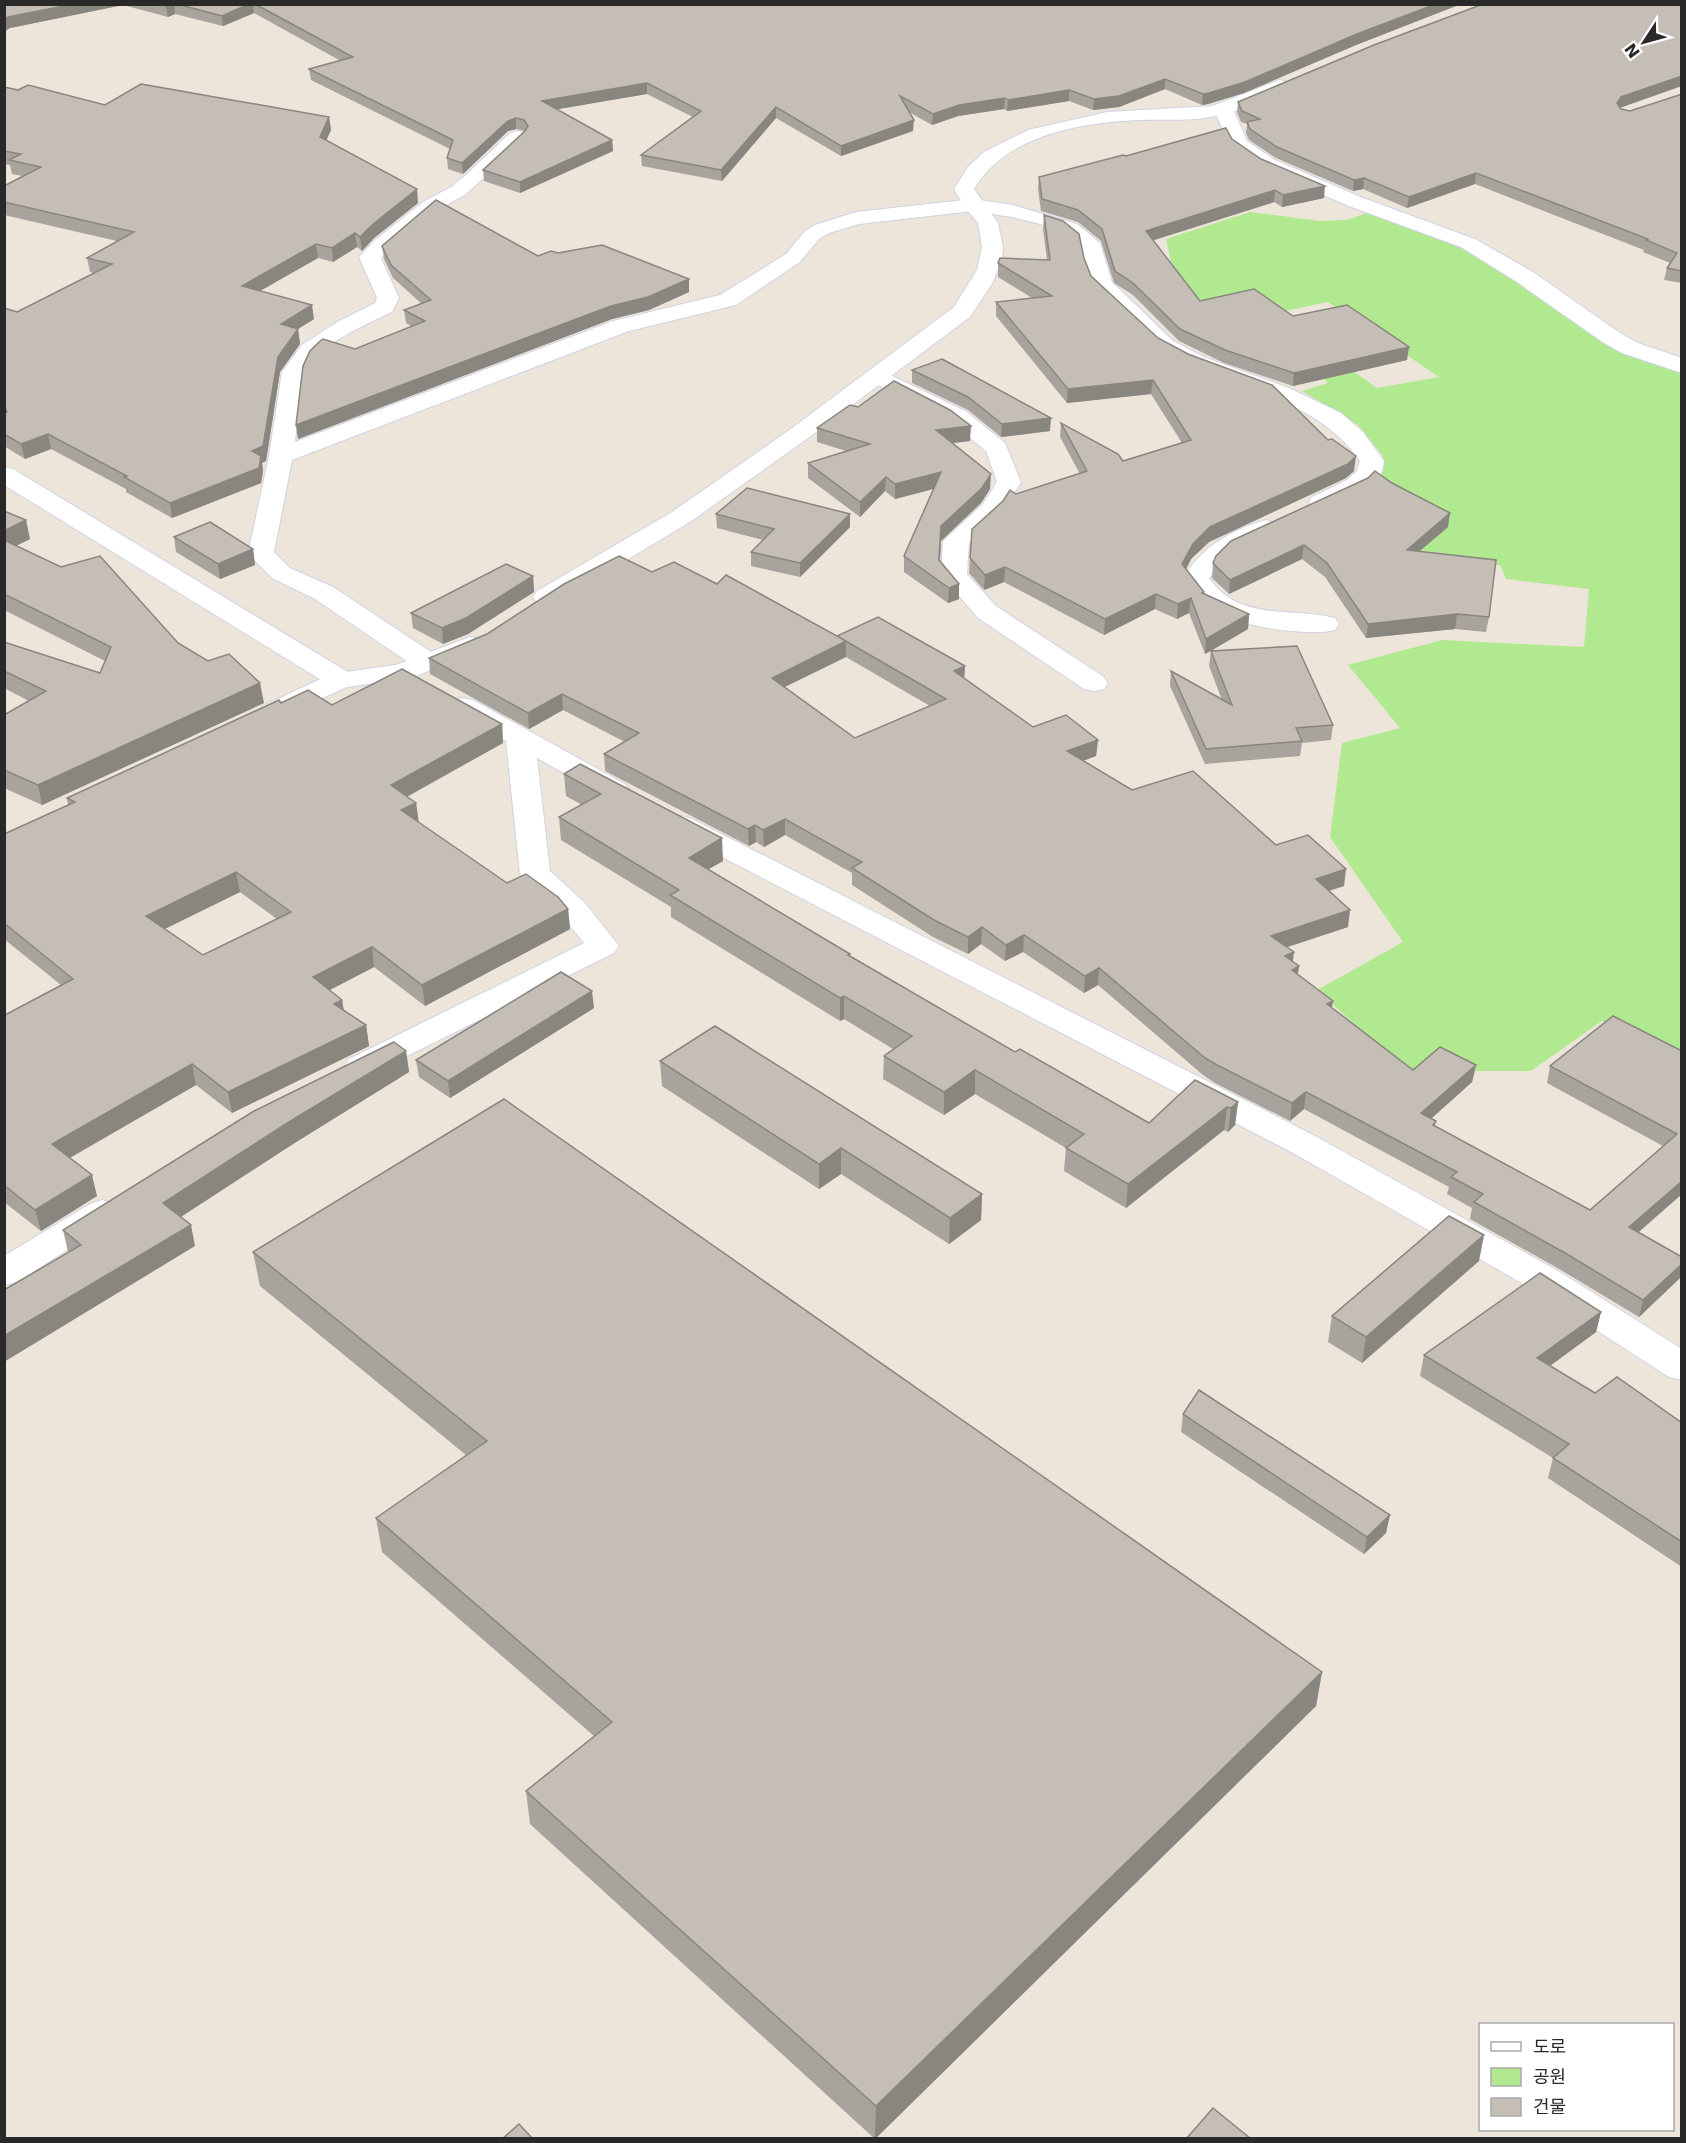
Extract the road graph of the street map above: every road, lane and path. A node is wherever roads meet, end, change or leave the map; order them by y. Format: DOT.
graph roads {
  1 [pos="1298,77"];
  2 [pos="1223,109"];
  3 [pos="518,137"];
  4 [pos="973,205"];
  5 [pos="1682,366"];
  6 [pos="878,376"];
  7 [pos="281,456"];
  8 [pos="4,474"];
  9 [pos="524,612"];
  10 [pos="1326,624"];
  11 [pos="488,636"];
  12 [pos="425,679"];
  13 [pos="341,680"];
  14 [pos="1094,683"];
  15 [pos="257,719"];
  16 [pos="520,737"];
  17 [pos="330,1082"];
  18 [pos="125,1198"];
  19 [pos="4,1273"];
  20 [pos="1682,1367"];
  1 -- 2 [label="street"];
  2 -- 4 [label="street"];
  2 -- 5 [label="street"];
  3 -- 7 [label="street"];
  4 -- 6 [label="street"];
  4 -- 7 [label="street"];
  4 -- 10 [label="street"];
  6 -- 9 [label="street"];
  6 -- 14 [label="street"];
  7 -- 12 [label="street"];
  8 -- 13 [label="street"];
  11 -- 12 [label="street"];
  12 -- 13 [label="street"];
  12 -- 16 [label="street"];
  13 -- 15 [label="street"];
  16 -- 17 [label="street"];
  16 -- 20 [label="street"];
  18 -- 19 [label="street"];
}
